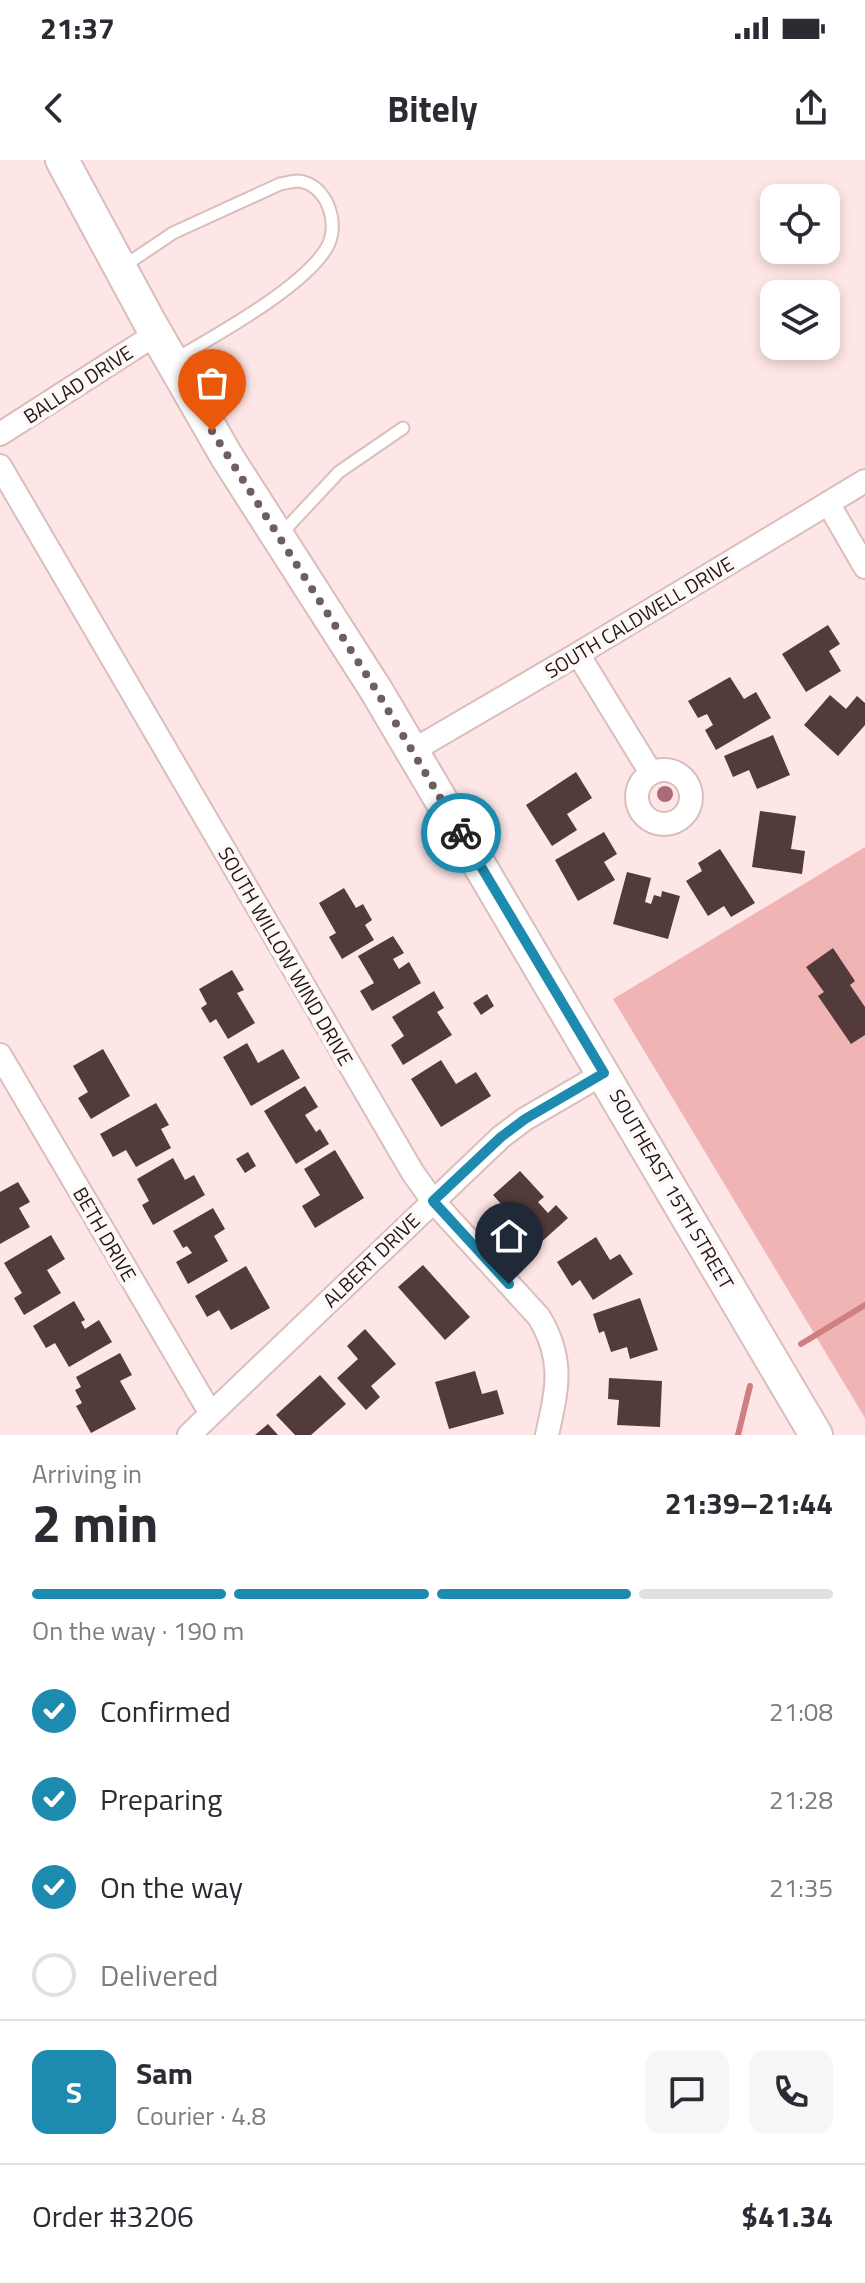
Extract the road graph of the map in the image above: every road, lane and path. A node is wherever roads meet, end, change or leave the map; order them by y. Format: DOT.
graph roads {
  1 [pos="62,160"];
  2 [pos="120,268"];
  3 [pos="156,334"];
  4 [pos="172,361"];
  5 [pos="403,428"];
  6 [pos="0,434"];
  7 [pos="0,466"];
  8 [pos="865,481"];
  9 [pos="828,503"];
  10 [pos="278,537"];
  11 [pos="865,567"];
  12 [pos="578,654"];
  13 [pos="412,751"];
  14 [pos="651,773"];
  15 [pos="0,1055"];
  16 [pos="604,1073"];
  17 [pos="433,1201"];
  18 [pos="211,1414"];
  19 [pos="189,1435"];
  20 [pos="547,1435"];
  21 [pos="816,1435"];
  1 -- 2 [label="main road, SOUTHEAST 15TH STREET"];
  2 -- 3 [label="main road, SOUTHEAST 15TH STREET"];
  2 -- 4 [label="lane"];
  3 -- 4 [label="main road, SOUTHEAST 15TH STREET"];
  3 -- 6 [label="street, BALLAD DRIVE"];
  4 -- 10 [label="main road, SOUTHEAST 15TH STREET"];
  5 -- 10 [label="lane"];
  7 -- 17 [label="street, SOUTH WILLOW WIND DRIVE"];
  8 -- 9 [label="street, SOUTH CALDWELL DRIVE"];
  9 -- 11 [label="street"];
  9 -- 12 [label="street, SOUTH CALDWELL DRIVE"];
  10 -- 13 [label="main road, SOUTHEAST 15TH STREET"];
  12 -- 13 [label="street, SOUTH CALDWELL DRIVE"];
  12 -- 14 [label="street"];
  13 -- 16 [label="main road, SOUTHEAST 15TH STREET"];
  15 -- 18 [label="street, BETH DRIVE"];
  16 -- 17 [label="street, ALBERT DRIVE"];
  16 -- 21 [label="main road, SOUTHEAST 15TH STREET"];
  17 -- 18 [label="street, ALBERT DRIVE"];
  17 -- 20 [label="street, SOUTH WILLOW WIND DRIVE"];
  18 -- 19 [label="street, ALBERT DRIVE"];
}
